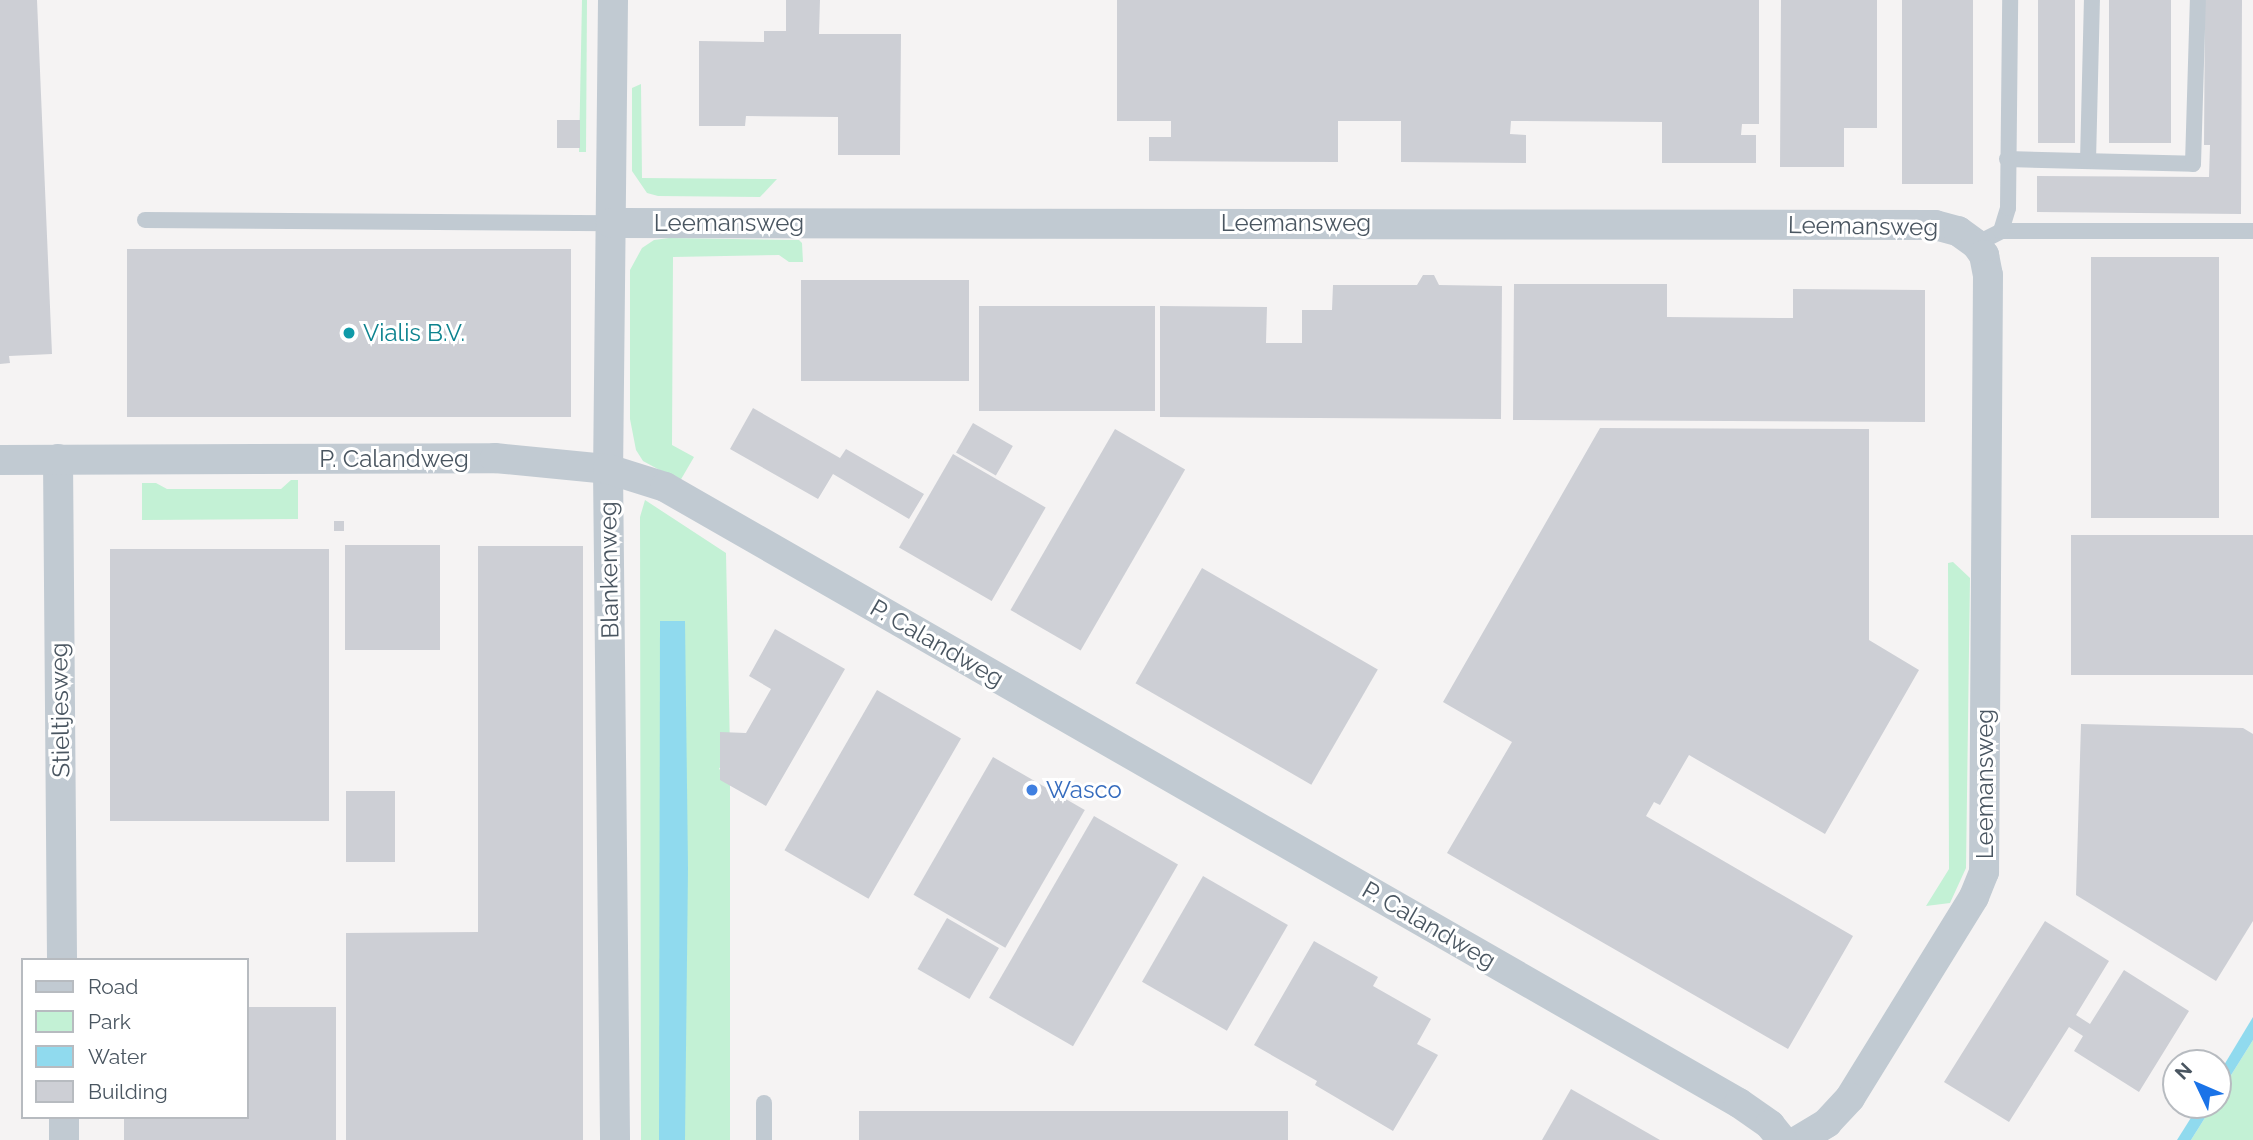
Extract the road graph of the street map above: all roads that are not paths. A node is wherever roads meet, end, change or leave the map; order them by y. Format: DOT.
graph roads {
  1 [pos="613,0"];
  2 [pos="2010,0"];
  3 [pos="2092,0"];
  4 [pos="2198,0"];
  5 [pos="2007,159"];
  6 [pos="2088,161"];
  7 [pos="145,220"];
  8 [pos="611,223"];
  9 [pos="2253,231"];
  10 [pos="1989,237"];
  11 [pos="0,460"];
  12 [pos="58,460"];
  13 [pos="608,470"];
  14 [pos="62,958"];
  15 [pos="764,1103"];
  16 [pos="64,1119"];
  17 [pos="64,1140"];
  18 [pos="615,1140"];
  19 [pos="764,1140"];
  20 [pos="1782,1140"];
  21 [pos="1799,1140"];
  1 -- 8 [label="street, Blankenweg"];
  2 -- 5 [label="lane"];
  3 -- 6 [label="lane"];
  4 -- 6 [label="lane"];
  5 -- 6 [label="lane"];
  5 -- 10 [label="lane"];
  7 -- 8 [label="lane"];
  8 -- 10 [label="street, Leemansweg"];
  8 -- 13 [label="street, Blankenweg"];
  9 -- 10 [label="lane, Leemansweg"];
  10 -- 21 [label="street, Leemansweg"];
  11 -- 12 [label="street, P. Calandweg"];
  12 -- 13 [label="street, P. Calandweg"];
  12 -- 14 [label="street, Stieltjesweg"];
  13 -- 18 [label="street, Blankenweg"];
  13 -- 20 [label="street, P. Calandweg"];
  15 -- 19 [label="lane"];
  16 -- 17 [label="street"];
}
